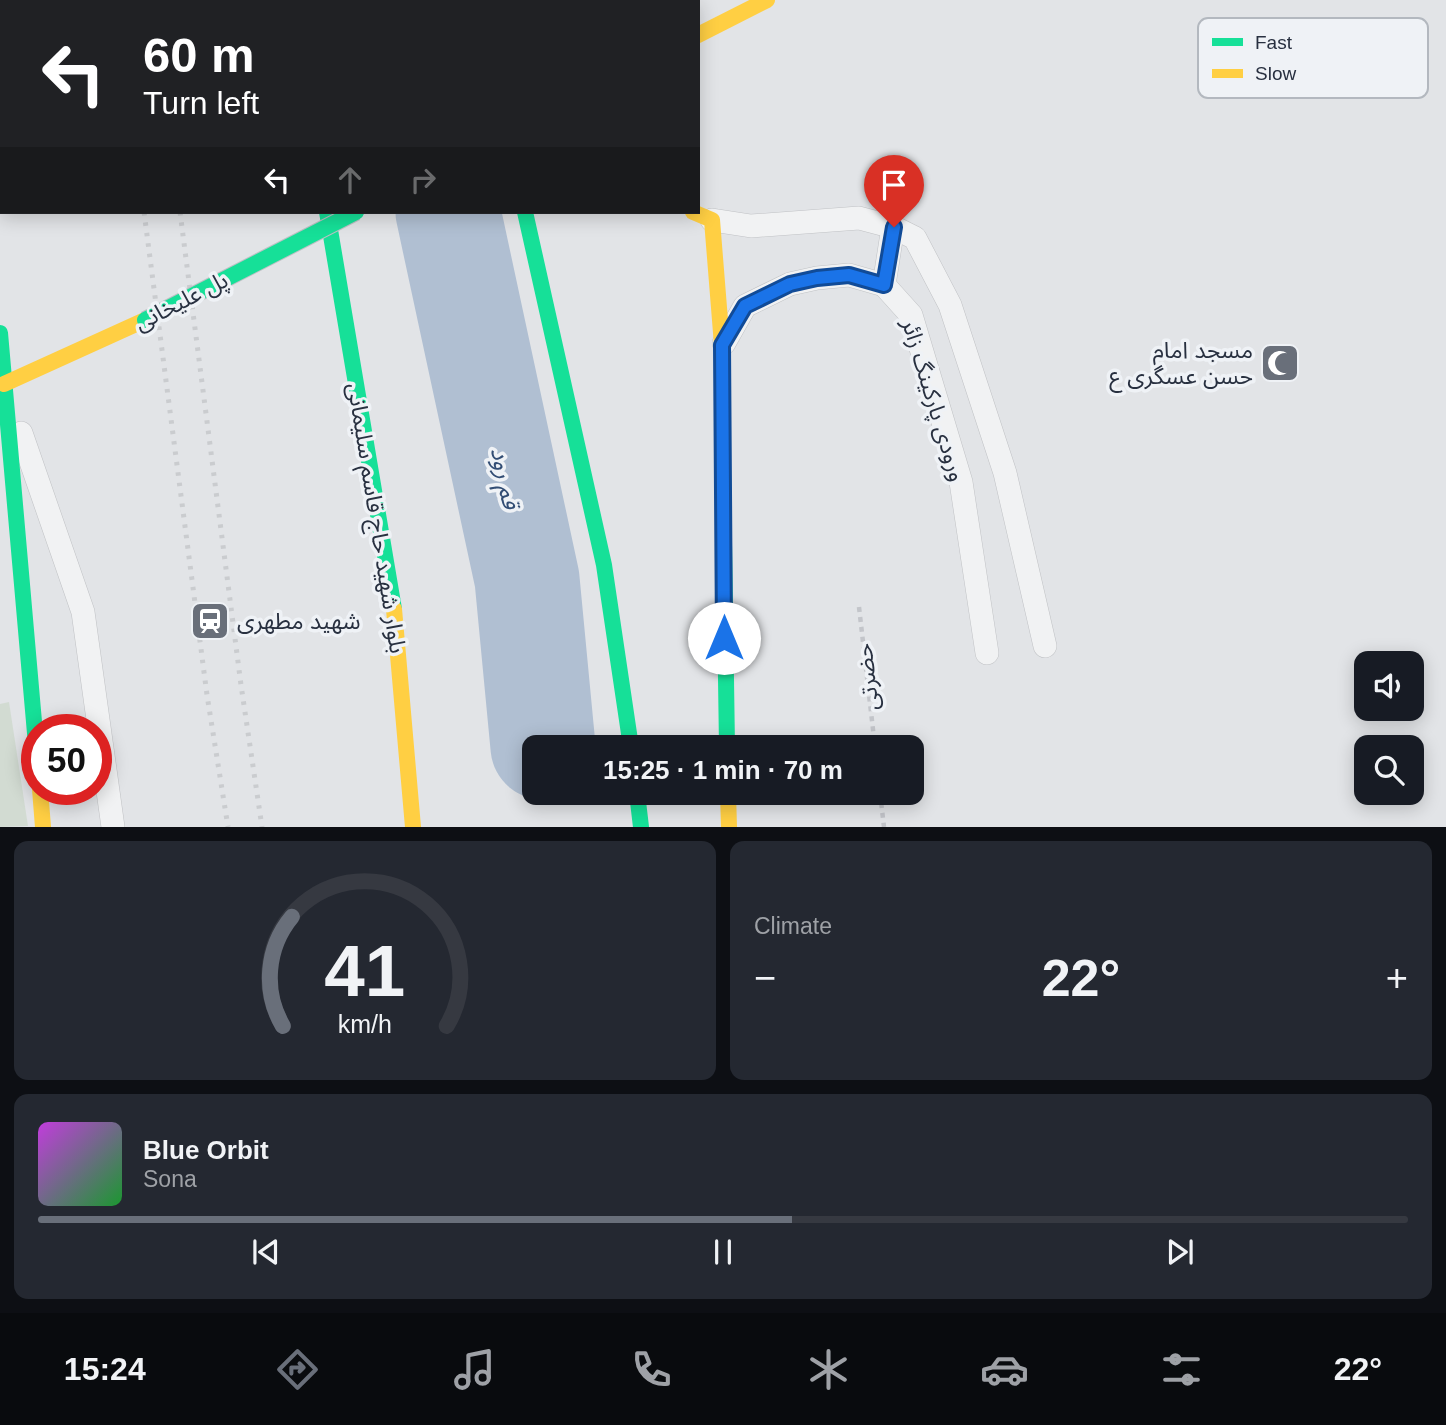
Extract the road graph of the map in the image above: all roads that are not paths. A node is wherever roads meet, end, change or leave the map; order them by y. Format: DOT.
graph roads {
  1 [pos="767,0"];
  2 [pos="700,34"];
  3 [pos="327,214"];
  4 [pos="352,214"];
  5 [pos="525,214"];
  6 [pos="703,216"];
  7 [pos="894,227"];
  8 [pos="884,285"];
  9 [pos="0,333"];
  10 [pos="722,345"];
  11 [pos="2,384"];
  12 [pos="1045,646"];
  13 [pos="987,653"];
  14 [pos="33,714"];
  15 [pos="629,735"];
  16 [pos="727,735"];
  17 [pos="41,805"];
  18 [pos="638,805"];
  19 [pos="728,805"];
  20 [pos="43,827"];
  21 [pos="113,827"];
  22 [pos="413,827"];
  23 [pos="641,827"];
  24 [pos="729,827"];
  1 -- 2 [label="main road"];
  3 -- 22 [label="main road, بلوار شهید حاج قاسم سلیمانی"];
  4 -- 11 [label="main road, پل علیخانی, bridge"];
  5 -- 15 [label="main road"];
  6 -- 7 [label="lane"];
  6 -- 10 [label="main road"];
  7 -- 8 [label="lane"];
  7 -- 12 [label="lane"];
  8 -- 10 [label="lane"];
  8 -- 13 [label="lane, ورودی پارکینگ زائر"];
  9 -- 11 [label="main road"];
  10 -- 16 [label="main road"];
  11 -- 14 [label="main road"];
  11 -- 21 [label="lane"];
  17 -- 20 [label="main road"];
  18 -- 23 [label="main road"];
  19 -- 24 [label="main road"];
}
